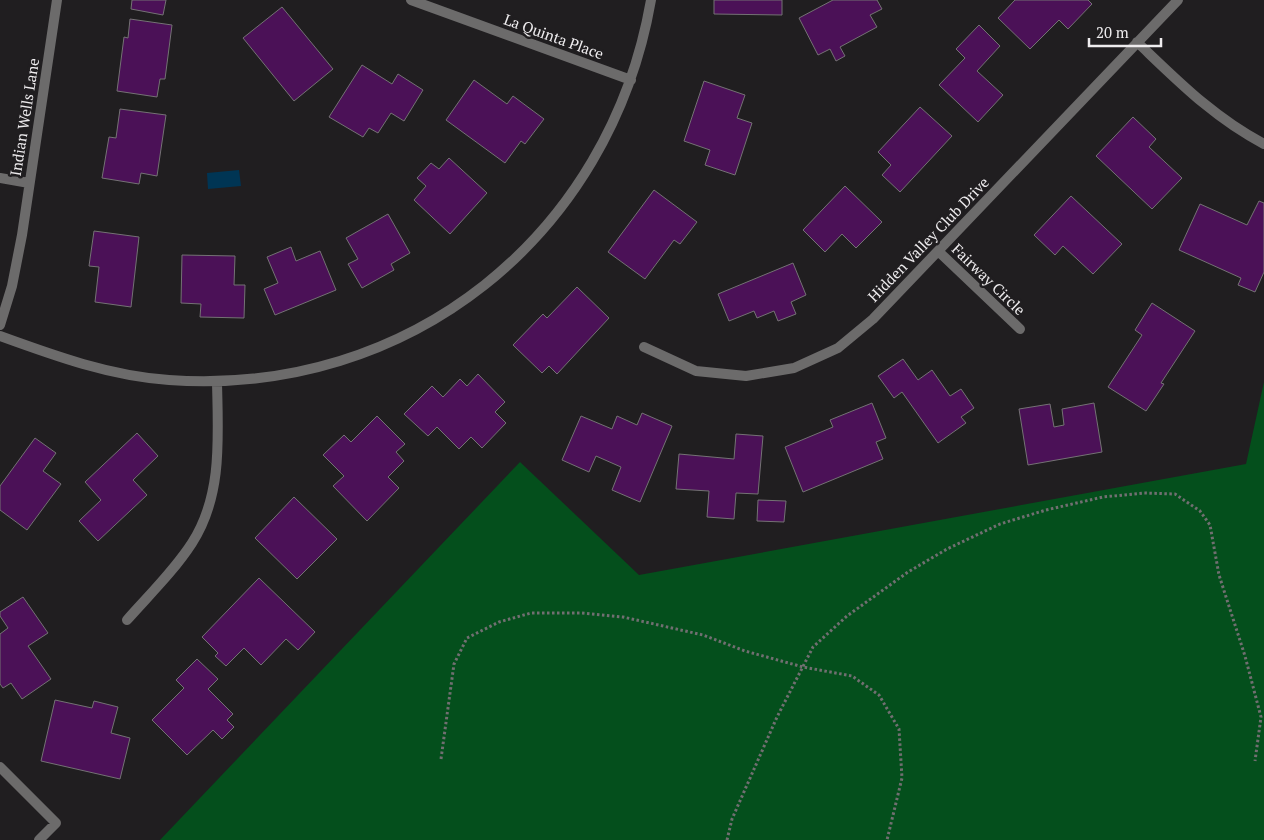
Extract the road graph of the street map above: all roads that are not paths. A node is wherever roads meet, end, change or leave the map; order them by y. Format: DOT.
graph roads {
  1 [pos="57,0"];
  2 [pos="411,0"];
  3 [pos="651,0"];
  4 [pos="1178,0"];
  5 [pos="1137,42"];
  6 [pos="631,80"];
  7 [pos="1264,144"];
  8 [pos="0,178"];
  9 [pos="30,184"];
  10 [pos="938,251"];
  11 [pos="0,325"];
  12 [pos="1020,329"];
  13 [pos="0,336"];
  14 [pos="644,347"];
  15 [pos="217,382"];
  16 [pos="127,620"];
  17 [pos="0,767"];
  18 [pos="39,840"];
  1 -- 9 [label="street, Indian Wells Lane"];
  2 -- 6 [label="street, La Quinta Place"];
  3 -- 6 [label="street"];
  4 -- 5 [label="street, Hidden Valley Club Drive"];
  5 -- 7 [label="street"];
  5 -- 10 [label="street, Hidden Valley Club Drive"];
  6 -- 15 [label="street"];
  8 -- 9 [label="street"];
  9 -- 11 [label="street, Indian Wells Lane"];
  10 -- 12 [label="street, Fairway Circle"];
  10 -- 14 [label="street, Hidden Valley Club Drive"];
  13 -- 15 [label="street"];
  15 -- 16 [label="street"];
  17 -- 18 [label="street"];
}
